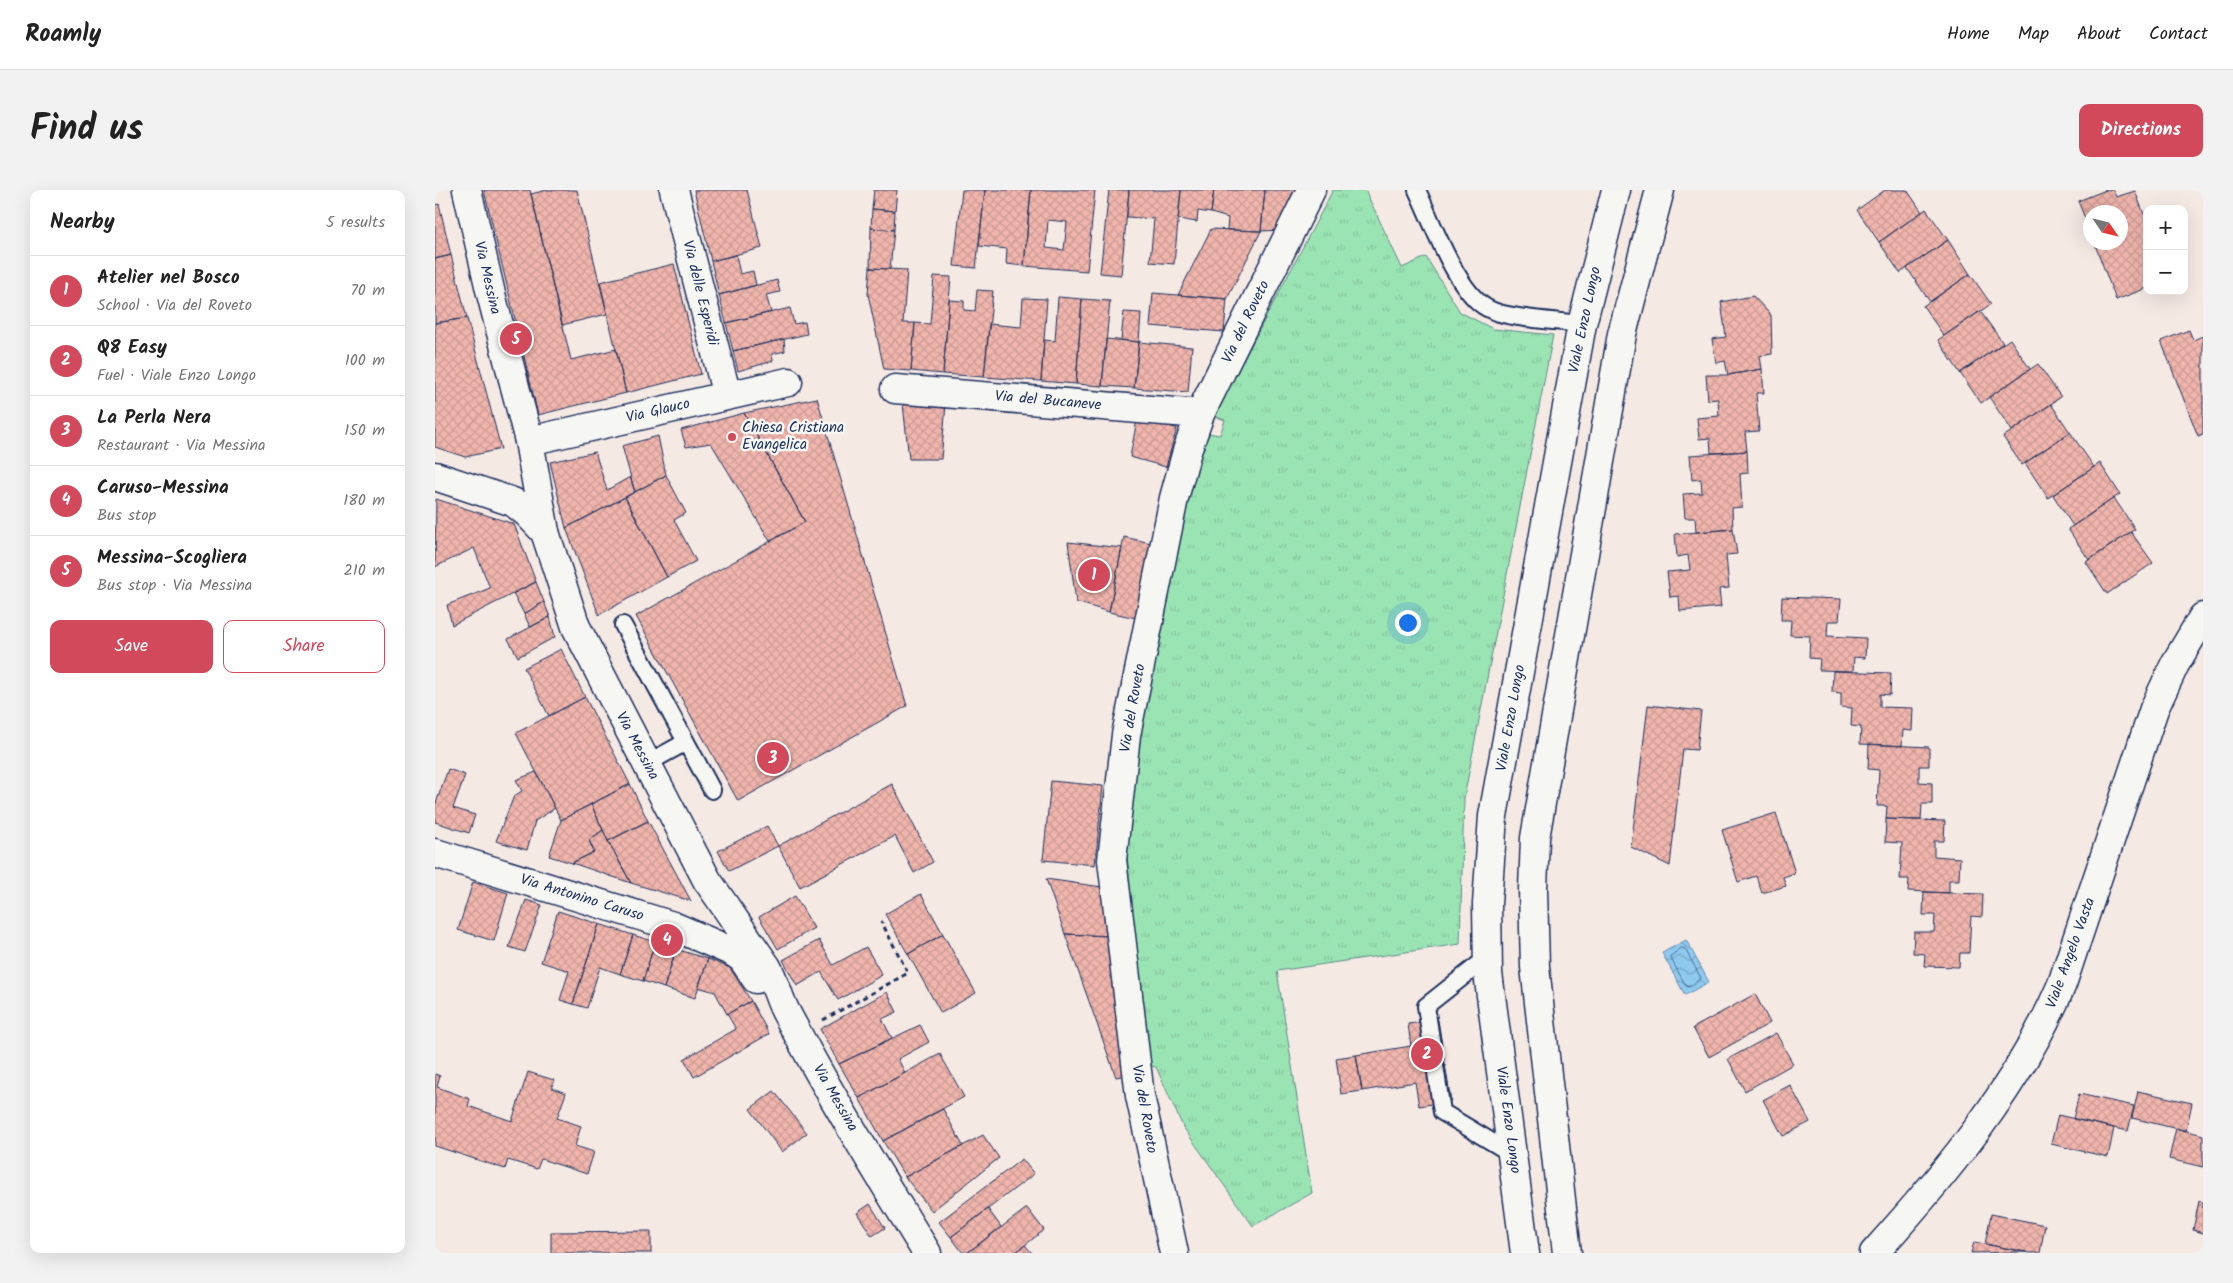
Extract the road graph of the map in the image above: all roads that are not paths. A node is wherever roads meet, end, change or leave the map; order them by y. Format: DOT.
graph roads {
  1 [pos="467,190"];
  2 [pos="675,190"];
  3 [pos="1311,190"];
  4 [pos="1417,190"];
  5 [pos="1616,190"];
  6 [pos="1660,190"];
  7 [pos="1582,324"];
  8 [pos="788,382"];
  9 [pos="895,389"];
  10 [pos="727,396"];
  11 [pos="1200,414"];
  12 [pos="529,441"];
  13 [pos="435,476"];
  14 [pos="545,532"];
  15 [pos="2203,617"];
  16 [pos="623,626"];
  17 [pos="686,742"];
  18 [pos="646,764"];
  19 [pos="713,790"];
  20 [pos="435,852"];
  21 [pos="707,880"];
  22 [pos="673,926"];
  23 [pos="1487,957"];
  24 [pos="787,1014"];
  25 [pos="1512,1154"];
  26 [pos="927,1253"];
  27 [pos="1174,1253"];
  28 [pos="1525,1253"];
  29 [pos="1567,1253"];
  30 [pos="1873,1253"];
  1 -- 12 [label="main road, Via Messina"];
  2 -- 10 [label="main road, Via delle Esperidi"];
  3 -- 11 [label="main road, Via del Roveto"];
  4 -- 7 [label="lane"];
  5 -- 7 [label="main road, Viale Enzo Longo"];
  6 -- 29 [label="main road"];
  7 -- 23 [label="main road, Viale Enzo Longo"];
  8 -- 10 [label="main road, Via Glauco"];
  9 -- 11 [label="main road, Via del Bucaneve"];
  10 -- 12 [label="main road, Via Glauco"];
  11 -- 27 [label="main road, Via del Roveto"];
  12 -- 14 [label="main road, Via Messina"];
  13 -- 14 [label="main road"];
  14 -- 18 [label="main road, Via Messina"];
  15 -- 30 [label="main road, Viale Angelo Vasta"];
  16 -- 17 [label="lane"];
  17 -- 18 [label="lane"];
  17 -- 19 [label="lane"];
  18 -- 21 [label="main road, Via Messina"];
  20 -- 22 [label="main road, Via Antonino Caruso"];
  21 -- 22 [label="main road"];
  21 -- 24 [label="main road, Via Messina"];
  22 -- 24 [label="main road, Via Antonino Caruso"];
  23 -- 25 [label="main road, Viale Enzo Longo"];
  23 -- 25 [label="lane"];
  24 -- 26 [label="main road, Via Messina"];
  25 -- 28 [label="main road, Viale Enzo Longo"];
}
